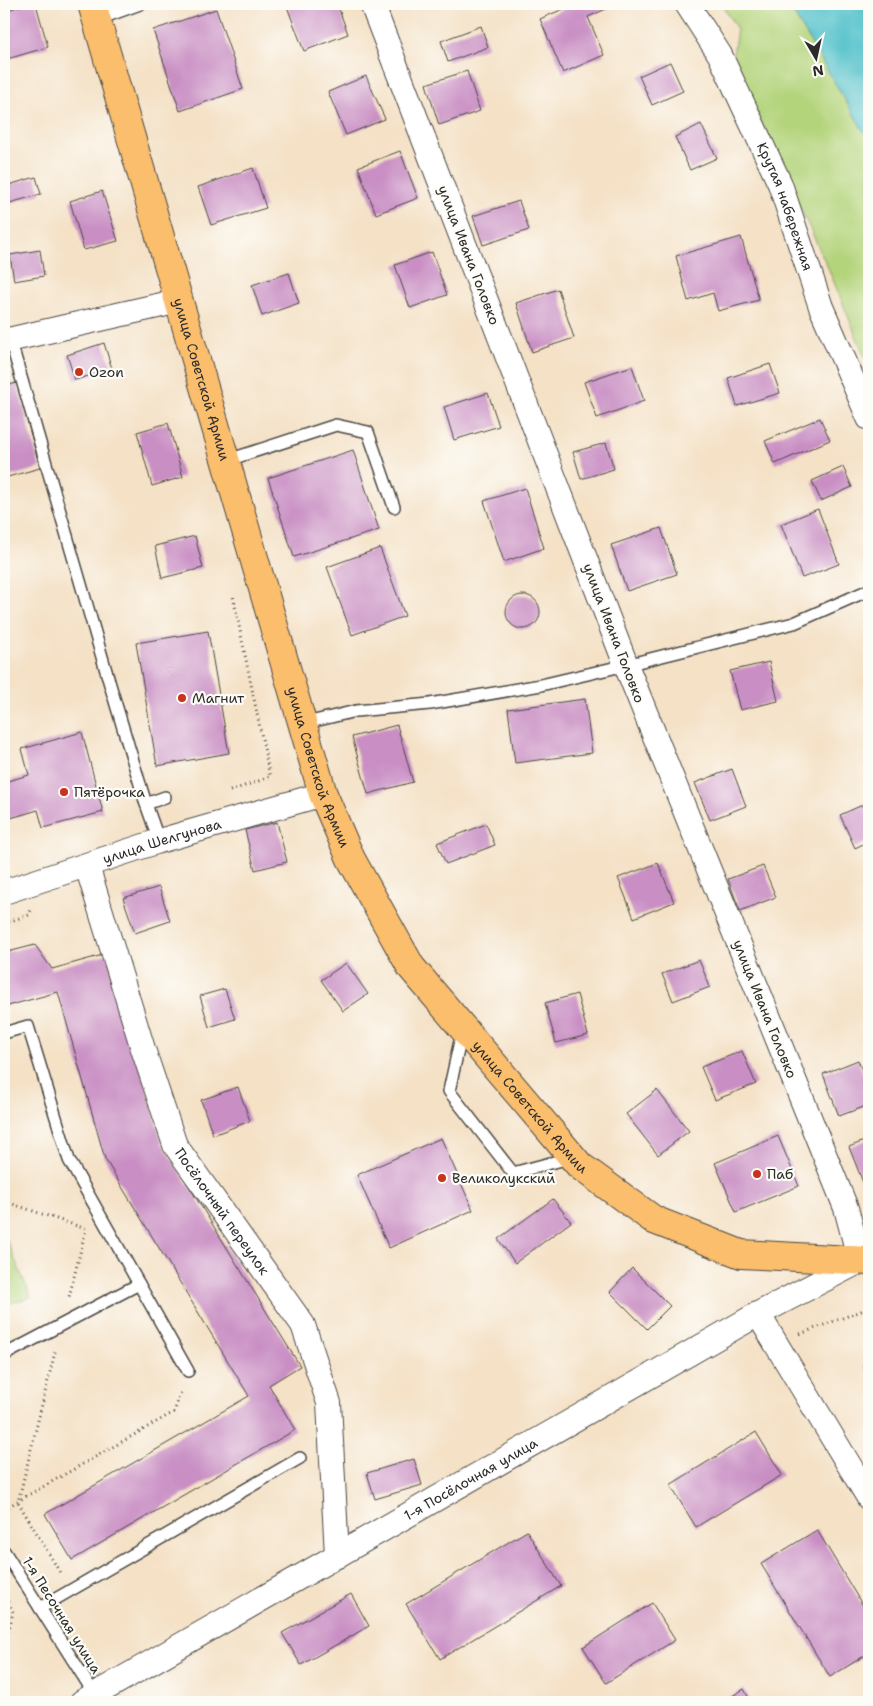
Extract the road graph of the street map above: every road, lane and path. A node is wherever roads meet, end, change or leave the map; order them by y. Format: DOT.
graph roads {
  1 [pos="140,4"];
  2 [pos="372,4"];
  3 [pos="687,4"];
  4 [pos="94,12"];
  5 [pos="179,301"];
  6 [pos="7,340"];
  7 [pos="869,418"];
  8 [pos="226,461"];
  9 [pos="394,507"];
  10 [pos="869,590"];
  11 [pos="626,666"];
  12 [pos="302,724"];
  13 [pos="323,794"];
  14 [pos="165,797"];
  15 [pos="146,804"];
  16 [pos="159,841"];
  17 [pos="87,866"];
  18 [pos="4,892"];
  19 [pos="29,915"];
  20 [pos="4,923"];
  21 [pos="463,1027"];
  22 [pos="4,1033"];
  23 [pos="573,1157"];
  24 [pos="865,1261"];
  25 [pos="139,1284"];
  26 [pos="869,1308"];
  27 [pos="758,1314"];
  28 [pos="776,1344"];
  29 [pos="4,1355"];
  30 [pos="188,1371"];
  31 [pos="300,1458"];
  32 [pos="869,1498"];
  33 [pos="18,1502"];
  34 [pos="4,1509"];
  35 [pos="4,1551"];
  36 [pos="337,1556"];
  37 [pos="71,1590"];
  38 [pos="4,1593"];
  39 [pos="40,1608"];
  40 [pos="4,1646"];
  41 [pos="89,1699"];
  1 -- 4 [label="lane"];
  2 -- 11 [label="street, улица Ивана Головко"];
  3 -- 7 [label="street, Крутая набережная"];
  4 -- 5 [label="main road, улица Советской Армии"];
  5 -- 6 [label="street"];
  5 -- 8 [label="main road, улица Советской Армии"];
  6 -- 15 [label="lane"];
  8 -- 9 [label="lane"];
  8 -- 12 [label="main road, улица Советской Армии"];
  10 -- 11 [label="lane"];
  11 -- 12 [label="lane"];
  11 -- 24 [label="street, улица Ивана Головко"];
  12 -- 13 [label="main road, улица Советской Армии"];
  13 -- 16 [label="street, улица Шелгунова"];
  13 -- 21 [label="main road, улица Советской Армии"];
  14 -- 15 [label="lane"];
  15 -- 16 [label="lane"];
  16 -- 17 [label="street, улица Шелгунова"];
  17 -- 18 [label="street, улица Шелгунова"];
  17 -- 36 [label="street, Посёлочный переулок"];
  19 -- 20 [label="path"];
  21 -- 23 [label="main road, улица Советской Армии"];
  21 -- 23 [label="lane"];
  22 -- 25 [label="lane"];
  23 -- 24 [label="main road, улица Советской Армии"];
  24 -- 27 [label="street, 1-я Посёлочная улица"];
  25 -- 29 [label="lane"];
  25 -- 30 [label="lane"];
  26 -- 28 [label="path"];
  27 -- 28 [label="street"];
  27 -- 36 [label="street, 1-я Посёлочная улица"];
  28 -- 32 [label="street"];
  30 -- 33 [label="path"];
  31 -- 37 [label="lane"];
  33 -- 34 [label="path"];
  33 -- 37 [label="path"];
  35 -- 39 [label="lane, 1-я Песочная улица"];
  36 -- 41 [label="street, 1-я Посёлочная улица"];
  37 -- 39 [label="lane"];
  38 -- 40 [label="path"];
  39 -- 41 [label="lane, 1-я Песочная улица"];
}
